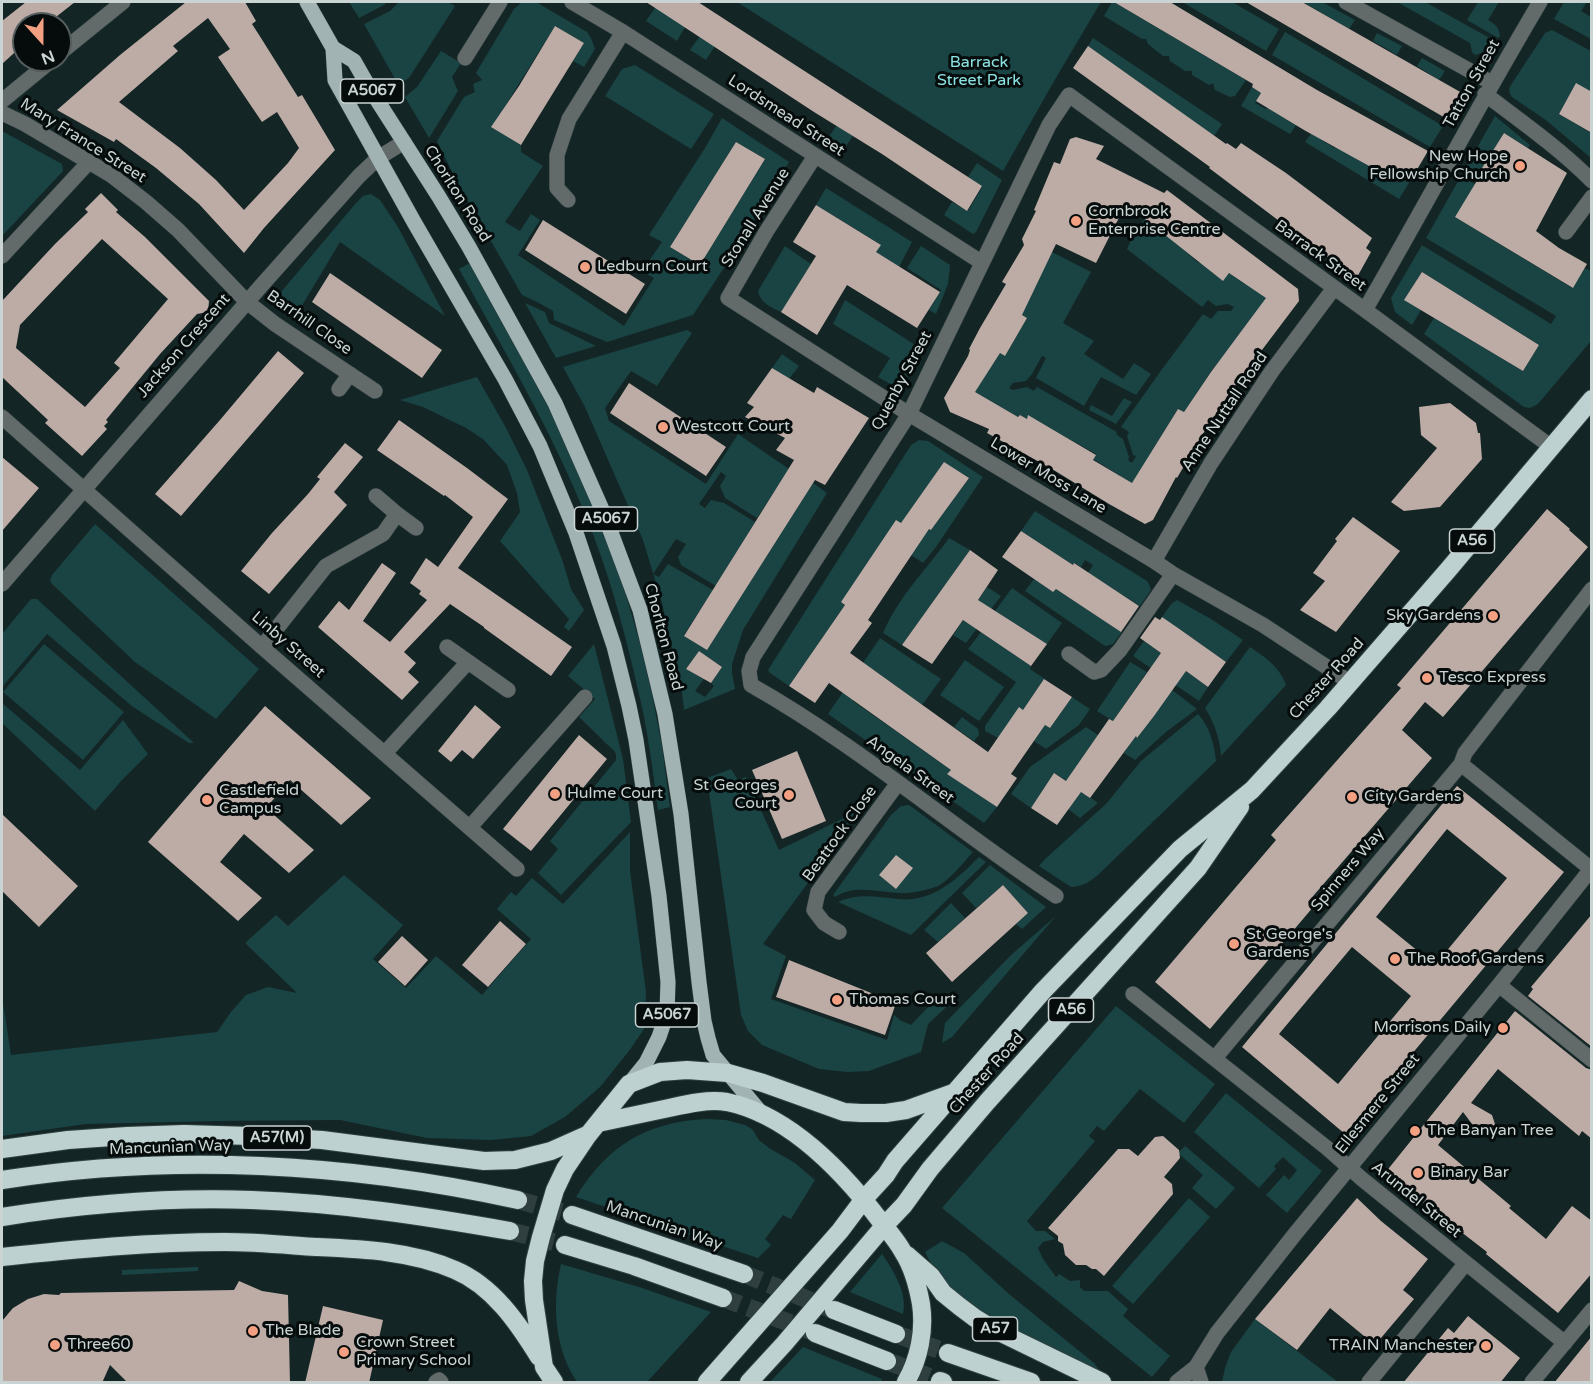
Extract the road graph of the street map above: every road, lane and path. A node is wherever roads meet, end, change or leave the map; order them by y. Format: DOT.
graph roads {
  1 [pos="123,2"];
  2 [pos="307,2"];
  3 [pos="500,2"];
  4 [pos="572,2"];
  5 [pos="1346,2"];
  6 [pos="1540,2"];
  7 [pos="622,32"];
  8 [pos="72,43"];
  9 [pos="333,48"];
  10 [pos="465,58"];
  11 [pos="37,72"];
  12 [pos="1489,89"];
  13 [pos="1069,95"];
  14 [pos="2,101"];
  15 [pos="2,113"];
  16 [pos="404,142"];
  17 [pos="815,156"];
  18 [pos="378,158"];
  19 [pos="89,162"];
  20 [pos="1592,181"];
  21 [pos="568,200"];
  22 [pos="1589,200"];
  23 [pos="1566,232"];
  24 [pos="2,256"];
  25 [pos="981,262"];
  26 [pos="1334,288"];
  27 [pos="728,298"];
  28 [pos="247,302"];
  29 [pos="1365,310"];
  30 [pos="350,374"];
  31 [pos="339,389"];
  32 [pos="375,391"];
  33 [pos="1592,399"];
  34 [pos="909,414"];
  35 [pos="2,417"];
  36 [pos="1550,446"];
  37 [pos="83,489"];
  38 [pos="376,496"];
  39 [pos="397,514"];
  40 [pos="416,528"];
  41 [pos="1154,561"];
  42 [pos="1173,574"];
  43 [pos="2,584"];
  44 [pos="1592,589"];
  45 [pos="261,647"];
  46 [pos="447,647"];
  47 [pos="1069,654"];
  48 [pos="468,662"];
  49 [pos="748,671"];
  50 [pos="1351,683"];
  51 [pos="508,690"];
  52 [pos="585,697"];
  53 [pos="385,753"];
  54 [pos="1461,764"];
  55 [pos="898,783"];
  56 [pos="1252,790"];
  57 [pos="470,827"];
  58 [pos="1591,868"];
  59 [pos="517,869"];
  60 [pos="1056,896"];
  61 [pos="838,932"];
  62 [pos="1499,985"];
  63 [pos="1133,994"];
  64 [pos="1215,1058"];
  65 [pos="1592,1060"];
  66 [pos="728,1073"];
  67 [pos="630,1084"];
  68 [pos="956,1092"];
  69 [pos="763,1115"];
  70 [pos="593,1129"];
  71 [pos="2,1149"];
  72 [pos="1348,1168"];
  73 [pos="2,1180"];
  74 [pos="864,1199"];
  75 [pos="518,1200"];
  76 [pos="572,1215"];
  77 [pos="2,1216"];
  78 [pos="884,1226"];
  79 [pos="510,1231"];
  80 [pos="565,1245"];
  81 [pos="904,1252"];
  82 [pos="2,1257"];
  83 [pos="1466,1263"];
  84 [pos="744,1274"];
  85 [pos="723,1298"];
  86 [pos="834,1310"];
  87 [pos="1592,1310"];
  88 [pos="815,1333"];
  89 [pos="896,1334"];
  90 [pos="1565,1343"];
  91 [pos="948,1353"];
  92 [pos="887,1361"];
  93 [pos="544,1366"];
  94 [pos="1196,1367"];
  95 [pos="554,1383"];
  96 [pos="707,1383"];
  97 [pos="749,1383"];
  98 [pos="906,1383"];
  99 [pos="1030,1383"];
  100 [pos="1102,1383"];
  101 [pos="1177,1383"];
  102 [pos="1201,1383"];
  103 [pos="1369,1383"];
  104 [pos="1532,1383"];
  1 -- 8 [label="street"];
  2 -- 9 [label="main road, Chorlton Road / A5067"];
  3 -- 10 [label="street"];
  4 -- 7 [label="street, Lordsmead Street"];
  5 -- 12 [label="street"];
  6 -- 12 [label="street, Tatton Street"];
  7 -- 17 [label="street, Lordsmead Street"];
  7 -- 21 [label="street"];
  9 -- 16 [label="main road, Chorlton Road / A5067"];
  9 -- 18 [label="main road, Chorlton Road / A5067"];
  11 -- 14 [label="street"];
  12 -- 20 [label="street"];
  12 -- 29 [label="street, Tatton Street"];
  13 -- 25 [label="street, Quenby Street"];
  13 -- 26 [label="street, Barrack Street"];
  15 -- 19 [label="street, Mary France Street"];
  16 -- 18 [label="street, Jackson Crescent"];
  16 -- 66 [label="main road, Chorlton Road / A5067"];
  17 -- 25 [label="street, Lordsmead Street"];
  17 -- 27 [label="street, Stonall Avenue"];
  18 -- 28 [label="street, Jackson Crescent"];
  18 -- 67 [label="main road, Chorlton Road / A5067"];
  19 -- 24 [label="street"];
  19 -- 28 [label="street, Mary France Street"];
  22 -- 23 [label="street"];
  25 -- 34 [label="street, Quenby Street"];
  26 -- 29 [label="street, Barrack Street"];
  26 -- 41 [label="street, Anne Nuttall Road"];
  27 -- 34 [label="street, Lower Moss Lane"];
  28 -- 30 [label="street, Barrhill Close"];
  28 -- 37 [label="street, Jackson Crescent"];
  29 -- 36 [label="street, Barrack Street"];
  30 -- 31 [label="street, Barrhill Close"];
  30 -- 32 [label="street, Barrhill Close"];
  33 -- 36 [label="highway, Chester Road / A56"];
  34 -- 41 [label="street, Lower Moss Lane"];
  34 -- 49 [label="street, Quenby Street"];
  35 -- 37 [label="street, Linby Street"];
  36 -- 50 [label="highway, Chester Road / A56"];
  37 -- 43 [label="street, Jackson Crescent"];
  37 -- 45 [label="street, Linby Street"];
  38 -- 39 [label="street"];
  39 -- 40 [label="street"];
  39 -- 45 [label="street"];
  41 -- 42 [label="street, Lower Moss Lane"];
  42 -- 47 [label="street"];
  42 -- 50 [label="street, Lower Moss Lane"];
  44 -- 54 [label="street, Spinners Way"];
  45 -- 53 [label="street, Linby Street"];
  46 -- 48 [label="street"];
  48 -- 51 [label="street"];
  48 -- 53 [label="street"];
  49 -- 55 [label="street, Angela Street"];
  50 -- 56 [label="highway, Chester Road / A56"];
  52 -- 57 [label="street"];
  53 -- 57 [label="street, Linby Street"];
  54 -- 58 [label="street"];
  54 -- 64 [label="street, Spinners Way"];
  55 -- 60 [label="street, Angela Street"];
  55 -- 61 [label="street, Beattock Close"];
  56 -- 68 [label="highway, Chester Road / A56"];
  56 -- 78 [label="highway, Chester Road / A56"];
  57 -- 59 [label="street, Linby Street"];
  58 -- 62 [label="street, Ellesmere Street"];
  62 -- 65 [label="street"];
  62 -- 72 [label="street, Ellesmere Street"];
  63 -- 64 [label="street, Arundel Street"];
  64 -- 72 [label="street, Arundel Street"];
  66 -- 67 [label="highway, Chester Road"];
  66 -- 68 [label="highway, Chester Road / A56"];
  66 -- 69 [label="main road, Chorlton Road / A5067"];
  67 -- 70 [label="highway"];
  68 -- 74 [label="highway, Chester Road / A56"];
  69 -- 70 [label="highway"];
  69 -- 74 [label="highway"];
  70 -- 71 [label="highway, A57(M)"];
  70 -- 93 [label="highway"];
  72 -- 83 [label="street, Arundel Street"];
  72 -- 94 [label="street, Ellesmere Street"];
  73 -- 75 [label="highway, Mancunian Way / A57(M)"];
  74 -- 78 [label="highway"];
  74 -- 96 [label="highway, Chester Road / A56"];
  76 -- 84 [label="highway, Mancunian Way"];
  77 -- 79 [label="highway"];
  78 -- 81 [label="highway"];
  78 -- 97 [label="highway, Chester Road / A56"];
  80 -- 85 [label="highway"];
  81 -- 98 [label="highway"];
  81 -- 100 [label="highway, A57"];
  82 -- 93 [label="highway"];
  83 -- 90 [label="street, Arundel Street"];
  83 -- 103 [label="street"];
  86 -- 89 [label="highway"];
  87 -- 90 [label="street"];
  88 -- 92 [label="highway"];
  90 -- 104 [label="street"];
  91 -- 99 [label="highway"];
  93 -- 95 [label="highway"];
  94 -- 101 [label="street, Ellesmere Street"];
  94 -- 102 [label="street"];
}
